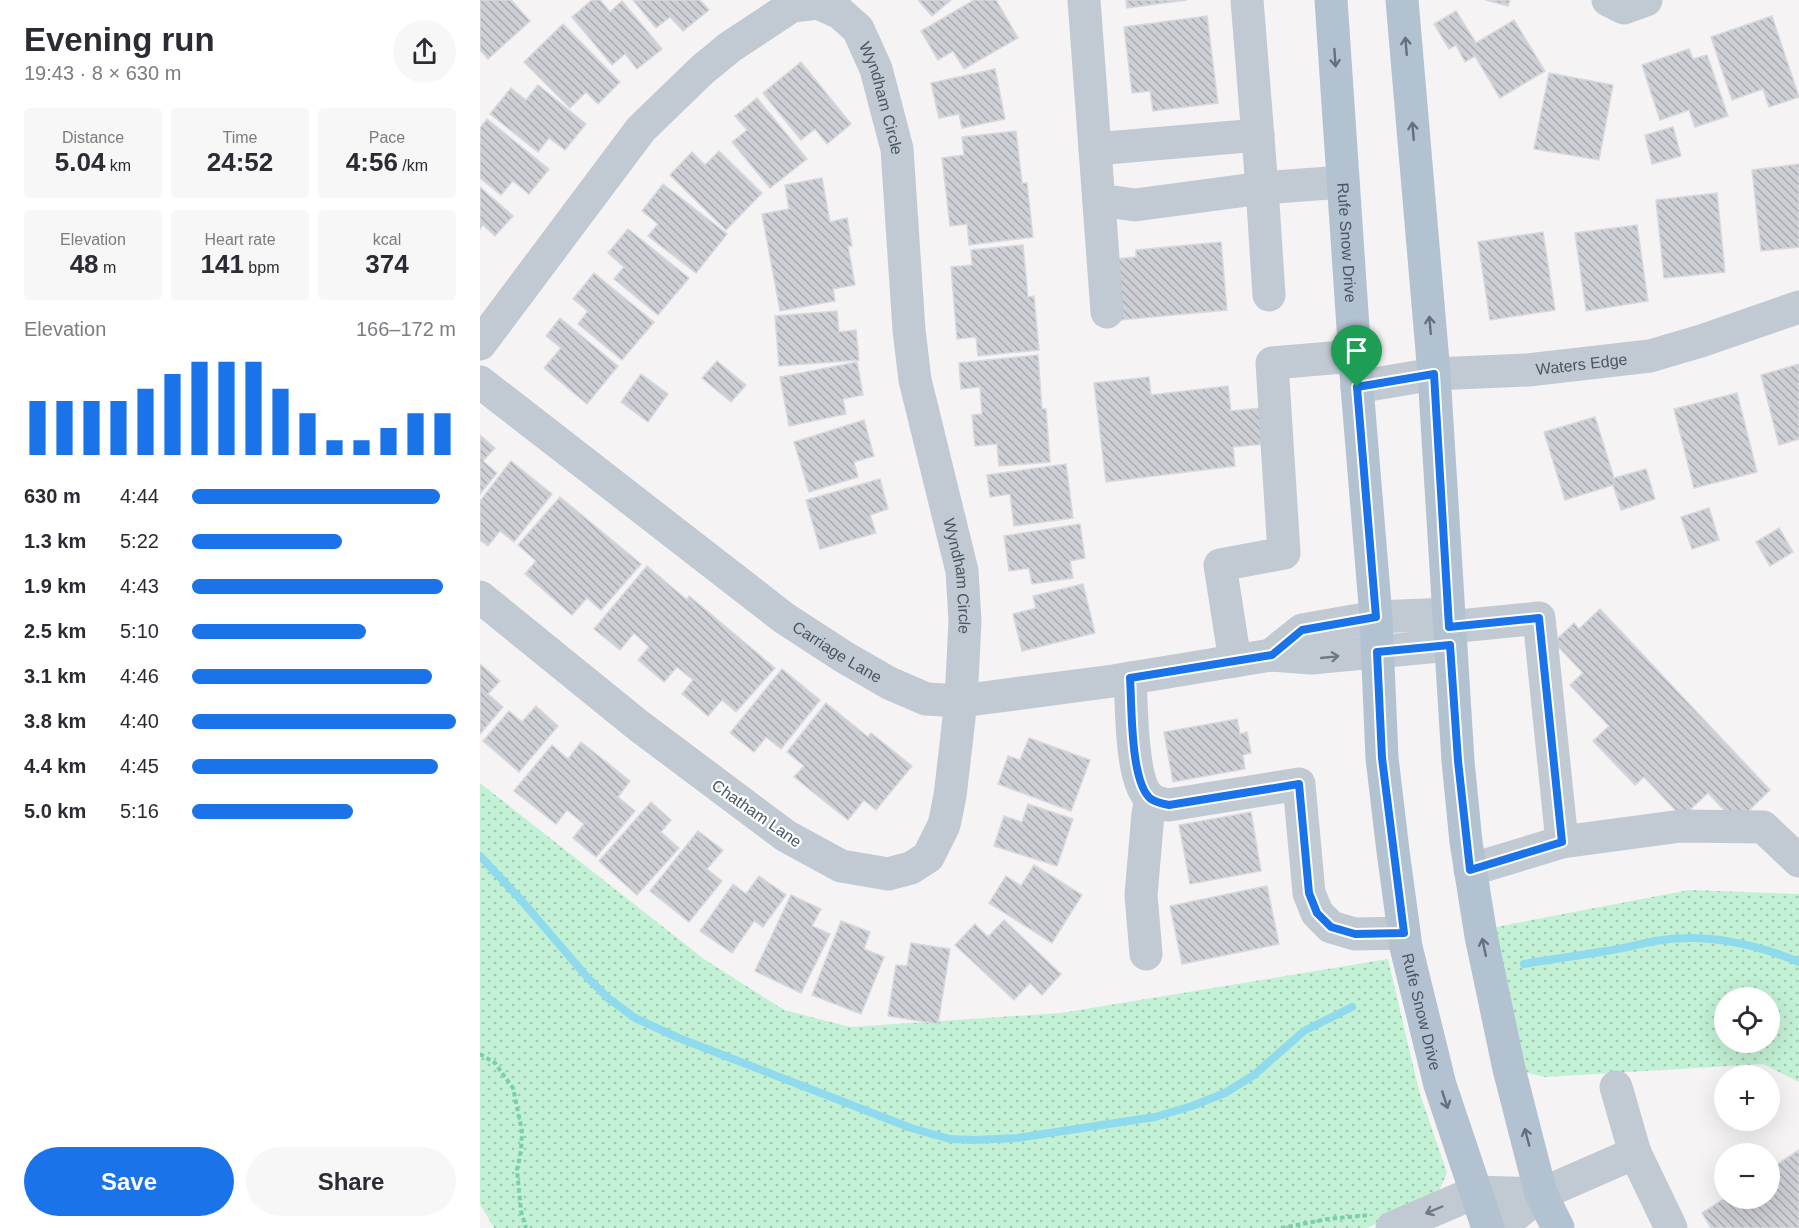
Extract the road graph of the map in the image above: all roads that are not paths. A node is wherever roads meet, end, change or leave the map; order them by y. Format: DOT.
graph roads {
  1 [pos="1084,0"];
  2 [pos="1247,0"];
  3 [pos="1331,0"];
  4 [pos="1402,0"];
  5 [pos="1608,0"];
  6 [pos="1646,0"];
  7 [pos="1258,135"];
  8 [pos="1095,149"];
  9 [pos="1343,182"];
  10 [pos="1262,188"];
  11 [pos="1098,200"];
  12 [pos="1269,295"];
  13 [pos="1799,307"];
  14 [pos="1107,312"];
  15 [pos="480,344"];
  16 [pos="1356,371"];
  17 [pos="1434,374"];
  18 [pos="480,382"];
  19 [pos="480,597"];
  20 [pos="1376,617"];
  21 [pos="1449,629"];
  22 [pos="1377,652"];
  23 [pos="1272,655"];
  24 [pos="1235,661"];
  25 [pos="1130,678"];
  26 [pos="962,701"];
  27 [pos="1151,799"];
  28 [pos="1562,842"];
  29 [pos="1799,861"];
  30 [pos="1470,870"];
  31 [pos="1404,933"];
  32 [pos="1146,954"];
  33 [pos="1616,1087"];
  34 [pos="1635,1153"];
  35 [pos="1476,1192"];
  36 [pos="1541,1194"];
  37 [pos="1383,1221"];
  38 [pos="1488,1228"];
  39 [pos="1499,1228"];
  40 [pos="1558,1228"];
  41 [pos="1671,1228"];
  1 -- 8 [label="street"];
  2 -- 7 [label="street"];
  3 -- 9 [label="main road, Rufe Snow Drive, one-way"];
  17 -- 4 [label="main road, one-way"];
  5 -- 6 [label="street"];
  7 -- 8 [label="street"];
  7 -- 10 [label="street"];
  8 -- 11 [label="street"];
  9 -- 10 [label="street"];
  9 -- 16 [label="main road, Rufe Snow Drive"];
  10 -- 11 [label="street"];
  10 -- 12 [label="street"];
  11 -- 14 [label="street"];
  13 -- 17 [label="street, Waters Edge"];
  15 -- 26 [label="street, Wyndham Circle"];
  16 -- 17 [label="street, Waters Edge"];
  16 -- 20 [label="main road, Rufe Snow Drive"];
  16 -- 24 [label="street, Waters Edge"];
  17 -- 21 [label="main road"];
  18 -- 26 [label="street, Carriage Lane"];
  19 -- 26 [label="street, Chatham Lane"];
  20 -- 21 [label="street"];
  20 -- 22 [label="main road, Rufe Snow Drive"];
  20 -- 23 [label="street"];
  21 -- 22 [label="street, Carriage Lane"];
  21 -- 28 [label="street"];
  21 -- 30 [label="main road"];
  23 -- 22 [label="street, Carriage Lane, one-way"];
  22 -- 31 [label="main road, Rufe Snow Drive"];
  23 -- 24 [label="street, Carriage Lane"];
  24 -- 25 [label="street, Carriage Lane"];
  25 -- 26 [label="street, Carriage Lane"];
  25 -- 27 [label="street"];
  27 -- 31 [label="street"];
  27 -- 32 [label="street"];
  28 -- 29 [label="street"];
  28 -- 30 [label="street"];
  36 -- 30 [label="main road, one-way"];
  31 -- 35 [label="main road, Rufe Snow Drive, one-way"];
  33 -- 34 [label="street"];
  34 -- 36 [label="street"];
  34 -- 41 [label="street"];
  35 -- 36 [label="street"];
  35 -- 37 [label="street, one-way"];
  35 -- 38 [label="main road, Rufe Snow Drive"];
  36 -- 39 [label="street"];
  36 -- 40 [label="main road"];
}
